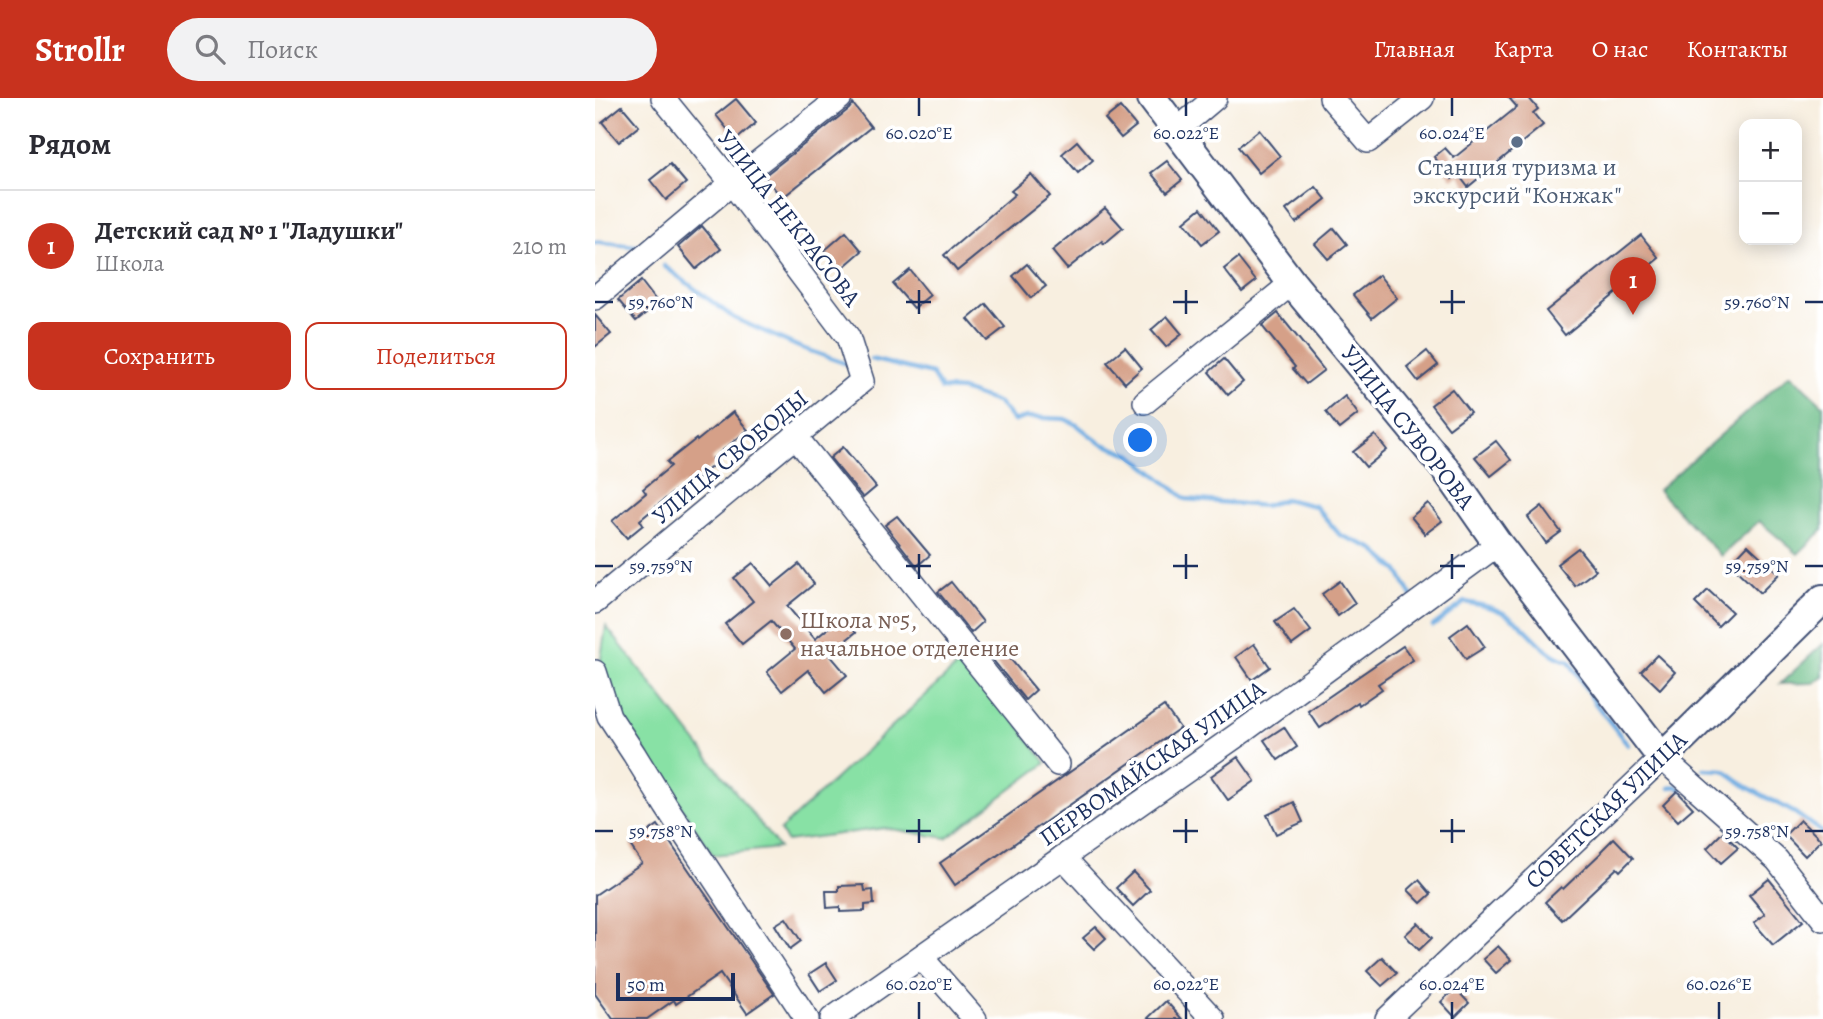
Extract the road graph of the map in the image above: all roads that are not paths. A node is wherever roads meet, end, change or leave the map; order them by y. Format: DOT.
graph roads {
  1 [pos="663,98"];
  2 [pos="840,98"];
  3 [pos="1152,98"];
  4 [pos="1215,98"];
  5 [pos="1331,98"];
  6 [pos="1422,98"];
  7 [pos="1177,130"];
  8 [pos="731,183"];
  9 [pos="1292,283"];
  10 [pos="595,298"];
  11 [pos="848,337"];
  12 [pos="1145,401"];
  13 [pos="796,436"];
  14 [pos="1498,544"];
  15 [pos="1823,599"];
  16 [pos="595,602"];
  17 [pos="595,672"];
  18 [pos="602,718"];
  19 [pos="1662,758"];
  20 [pos="1058,764"];
  21 [pos="1063,857"];
  22 [pos="1823,919"];
  23 [pos="921,957"];
  24 [pos="807,1019"];
  25 [pos="832,1019"];
  26 [pos="975,1019"];
  27 [pos="1213,1019"];
  28 [pos="1387,1019"];
  1 -- 8 [label="street, УЛИЦА НЕКРАСОВА"];
  2 -- 8 [label="street"];
  3 -- 7 [label="main road, УЛИЦА СУВОРОВА"];
  4 -- 7 [label="street"];
  5 -- 6 [label="street"];
  7 -- 9 [label="main road, УЛИЦА СУВОРОВА"];
  8 -- 10 [label="street"];
  8 -- 11 [label="street, УЛИЦА НЕКРАСОВА"];
  9 -- 12 [label="street"];
  9 -- 14 [label="main road, УЛИЦА СУВОРОВА"];
  11 -- 13 [label="street, УЛИЦА СВОБОДЫ"];
  13 -- 16 [label="street, УЛИЦА СВОБОДЫ"];
  13 -- 20 [label="street"];
  14 -- 19 [label="main road, УЛИЦА СУВОРОВА"];
  14 -- 21 [label="street, ПЕРВОМАЙСКАЯ УЛИЦА"];
  15 -- 19 [label="main road, СОВЕТСКАЯ УЛИЦА"];
  17 -- 18 [label="street"];
  18 -- 24 [label="street"];
  19 -- 22 [label="street"];
  19 -- 28 [label="street, СОВЕТСКАЯ УЛИЦА"];
  21 -- 23 [label="street, ПЕРВОМАЙСКАЯ УЛИЦА"];
  21 -- 27 [label="street"];
  23 -- 25 [label="street, ПЕРВОМАЙСКАЯ УЛИЦА"];
  23 -- 26 [label="street"];
}
